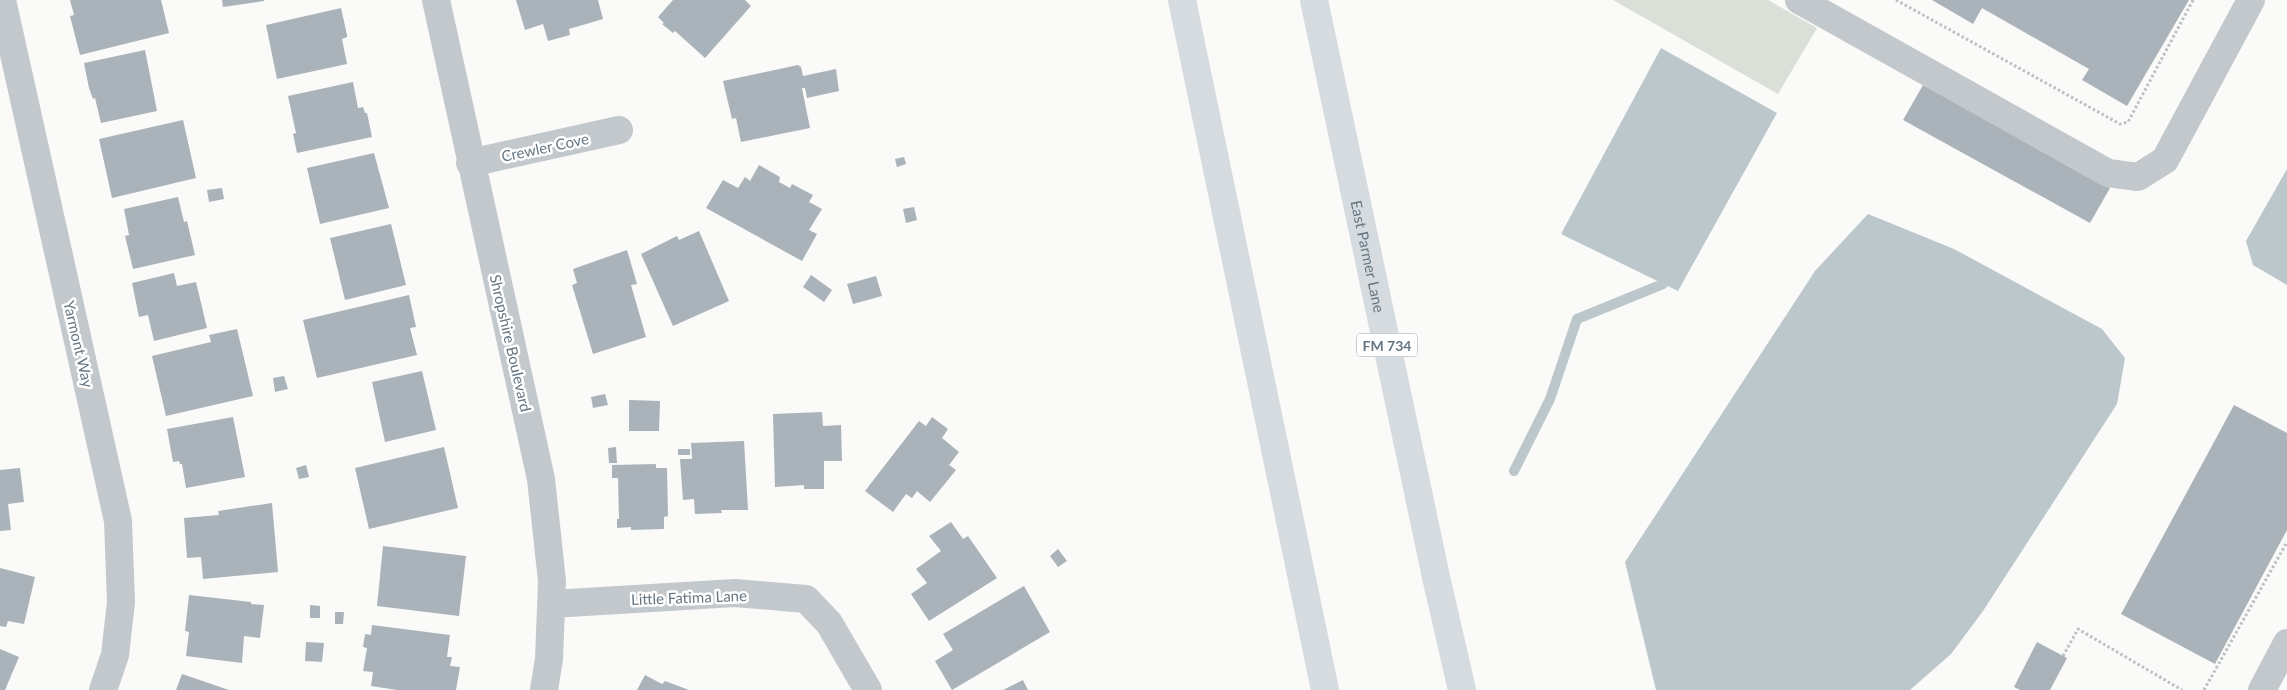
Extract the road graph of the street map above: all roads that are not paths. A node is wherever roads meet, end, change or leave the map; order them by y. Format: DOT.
graph roads {
  1 [pos="2,0"];
  2 [pos="436,0"];
  3 [pos="1182,0"];
  4 [pos="1314,0"];
  5 [pos="1800,0"];
  6 [pos="2251,0"];
  7 [pos="619,130"];
  8 [pos="470,163"];
  9 [pos="552,604"];
  10 [pos="2287,643"];
  11 [pos="103,690"];
  12 [pos="544,690"];
  13 [pos="868,690"];
  14 [pos="1325,690"];
  15 [pos="1462,690"];
  16 [pos="2262,690"];
  1 -- 11 [label="street, Yarmont Way"];
  2 -- 8 [label="street, Shropshire Boulevard"];
  3 -- 14 [label="main road"];
  4 -- 15 [label="main road, East Parmer Lane / FM 734"];
  5 -- 6 [label="street"];
  7 -- 8 [label="street, Crewler Cove"];
  8 -- 9 [label="street, Shropshire Boulevard"];
  9 -- 12 [label="street, Shropshire Boulevard"];
  9 -- 13 [label="street, Little Fatima Lane"];
  10 -- 16 [label="street"];
}
